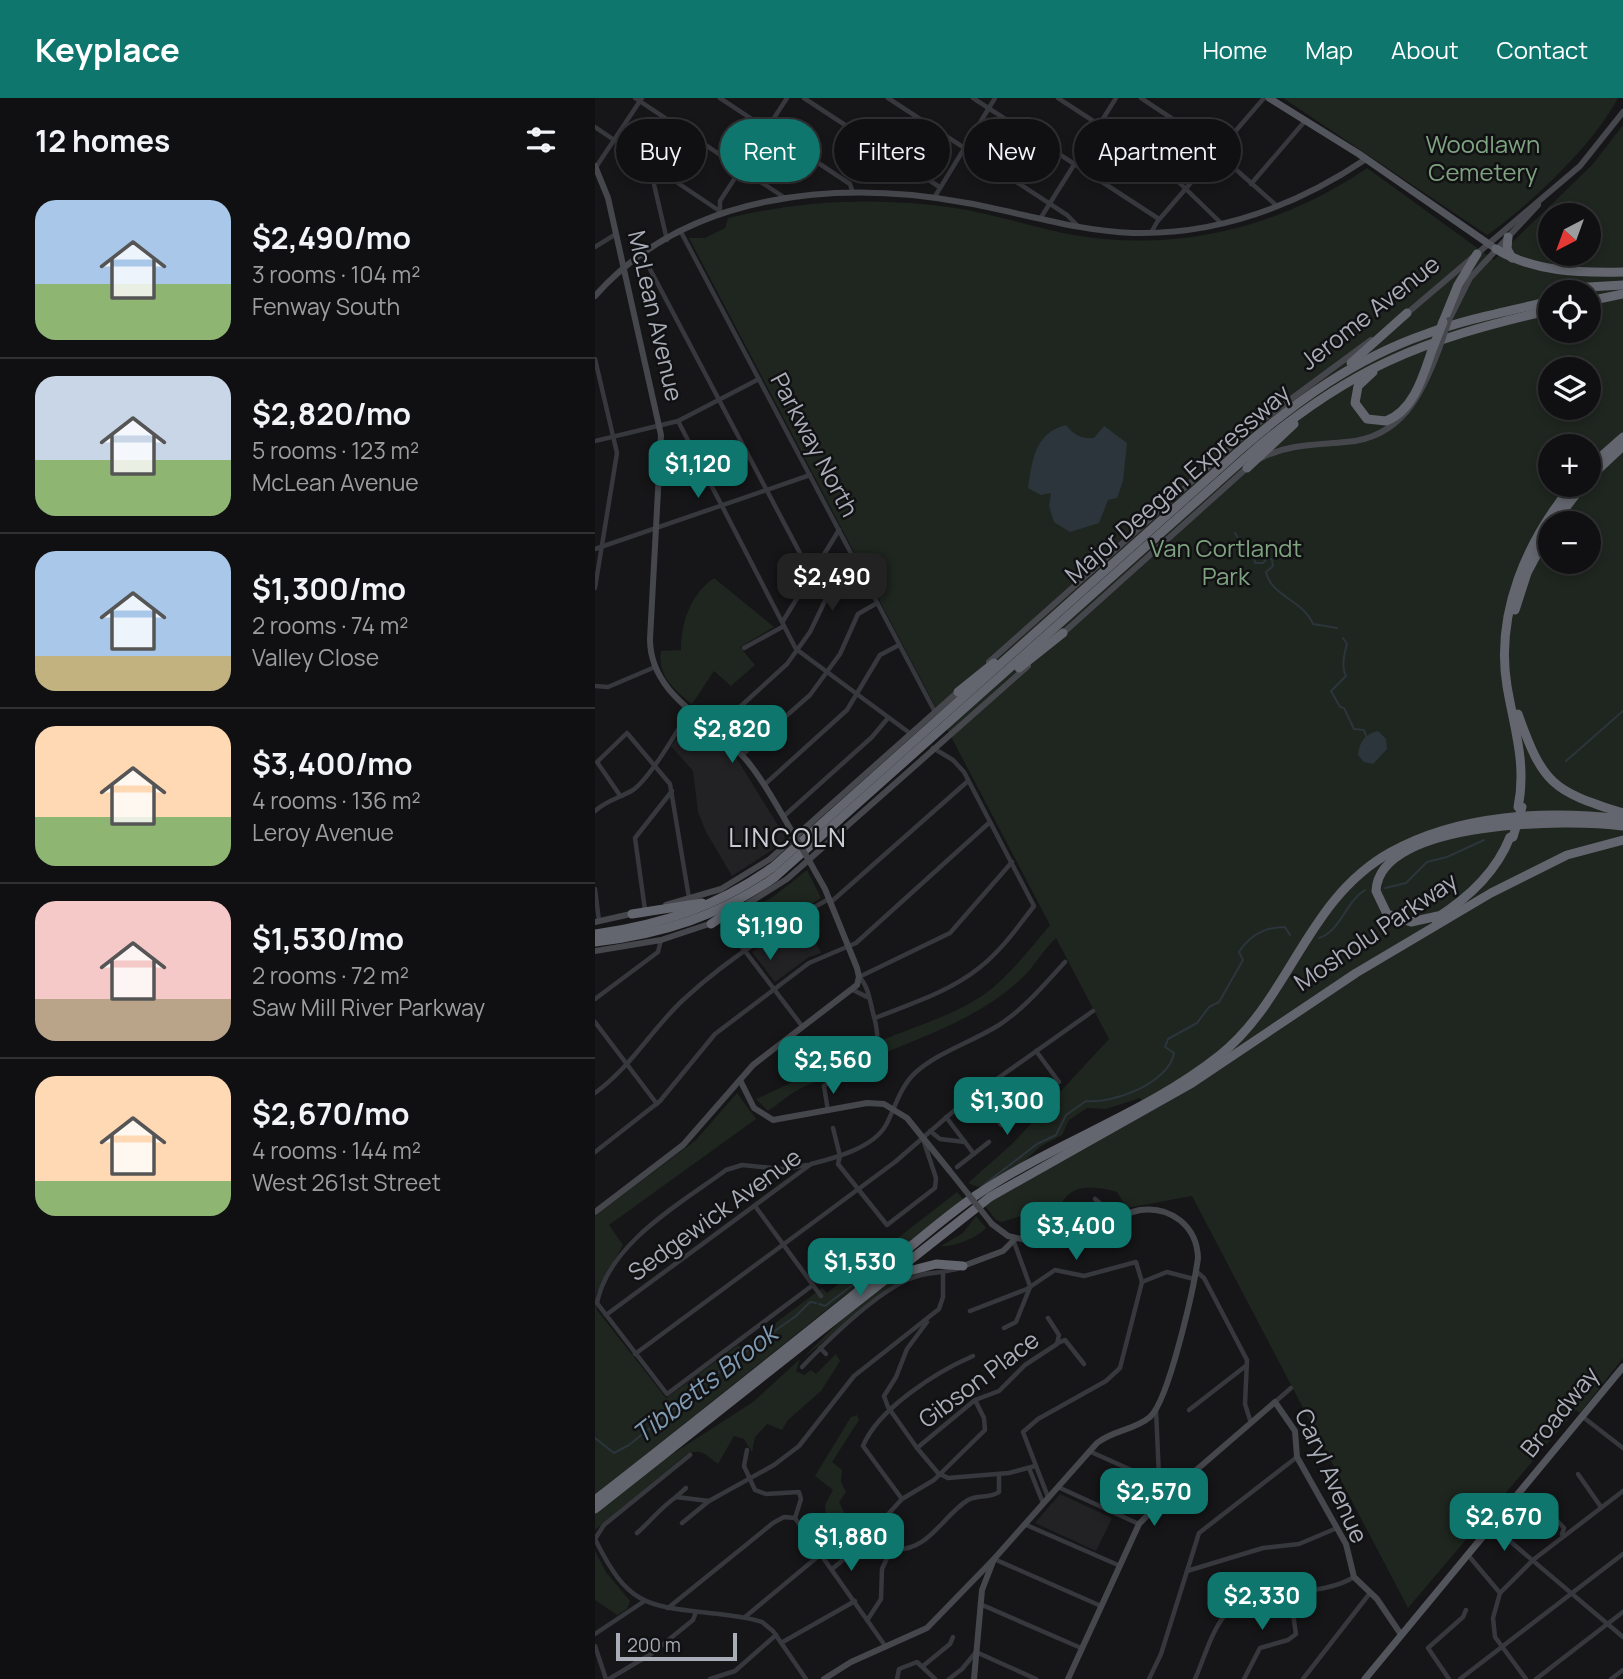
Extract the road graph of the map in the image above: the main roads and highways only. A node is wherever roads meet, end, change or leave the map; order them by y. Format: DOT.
graph roads {
  1 [pos="1269,98"];
  2 [pos="1469,232"];
  3 [pos="1508,237"];
  4 [pos="1492,247"];
  5 [pos="1478,254"];
  6 [pos="1512,258"];
  7 [pos="1623,272"];
  8 [pos="1623,285"];
  9 [pos="1601,286"];
  10 [pos="1601,290"];
  11 [pos="1623,294"];
  12 [pos="1601,299"];
  13 [pos="1538,304"];
  14 [pos="1504,306"];
  15 [pos="1407,313"];
  16 [pos="1538,315"];
  17 [pos="1466,321"];
  18 [pos="1402,353"];
  19 [pos="1325,395"];
  20 [pos="1308,396"];
  21 [pos="1623,437"];
  22 [pos="1623,446"];
  23 [pos="1601,456"];
  24 [pos="1601,467"];
  25 [pos="1247,468"];
  26 [pos="1564,497"];
  27 [pos="1574,497"];
  28 [pos="1563,511"];
  29 [pos="1538,552"];
  30 [pos="1041,629"];
  31 [pos="1063,633"];
  32 [pos="958,692"];
  33 [pos="965,709"];
  34 [pos="1517,712"];
  35 [pos="1520,807"];
  36 [pos="1623,813"];
  37 [pos="1623,819"];
  38 [pos="1623,826"];
  39 [pos="1623,840"];
  40 [pos="775,877"];
  41 [pos="727,896"];
  42 [pos="632,914"];
  43 [pos="1444,917"];
  44 [pos="711,924"];
  45 [pos="595,933"];
  46 [pos="595,942"];
  47 [pos="1178,1084"];
  48 [pos="1147,1105"];
  49 [pos="922,1248"];
  50 [pos="927,1265"];
  51 [pos="963,1266"];
  52 [pos="884,1278"];
  53 [pos="1623,1367"];
  54 [pos="595,1500"];
  55 [pos="595,1509"];
  56 [pos="1365,1679"];
  1 -- 2 [label="main road"];
  2 -- 4 [label="main road"];
  2 -- 5 [label="main road"];
  3 -- 6 [label="highway"];
  4 -- 6 [label="highway"];
  5 -- 18 [label="highway, bridge"];
  6 -- 7 [label="highway"];
  8 -- 9 [label="highway"];
  8 -- 10 [label="highway"];
  11 -- 12 [label="highway"];
  13 -- 17 [label="highway, Major Deegan Expressway"];
  14 -- 17 [label="highway"];
  15 -- 20 [label="highway"];
  16 -- 18 [label="highway, Major Deegan Expressway"];
  17 -- 20 [label="highway, Major Deegan Expressway"];
  18 -- 19 [label="highway, Major Deegan Expressway"];
  19 -- 25 [label="highway"];
  19 -- 33 [label="highway, Major Deegan Expressway"];
  20 -- 30 [label="highway, Major Deegan Expressway"];
  21 -- 23 [label="highway"];
  22 -- 24 [label="highway"];
  26 -- 35 [label="highway, Mosholu Parkway"];
  27 -- 28 [label="highway"];
  29 -- 34 [label="highway, Mosholu Parkway"];
  30 -- 32 [label="highway"];
  30 -- 41 [label="highway, Major Deegan Expressway"];
  31 -- 33 [label="highway"];
  33 -- 40 [label="highway"];
  34 -- 35 [label="highway, Mosholu Parkway"];
  34 -- 36 [label="highway"];
  35 -- 43 [label="highway, Mosholu Parkway, bridge"];
  37 -- 47 [label="highway"];
  38 -- 43 [label="highway"];
  39 -- 43 [label="highway"];
  40 -- 44 [label="highway"];
  40 -- 46 [label="highway"];
  41 -- 42 [label="highway"];
  41 -- 45 [label="highway"];
  43 -- 47 [label="highway, Mosholu Parkway"];
  43 -- 48 [label="highway"];
  47 -- 48 [label="highway"];
  48 -- 49 [label="highway"];
  48 -- 54 [label="highway"];
  49 -- 50 [label="highway"];
  49 -- 52 [label="highway"];
  50 -- 51 [label="highway"];
  50 -- 52 [label="highway"];
  52 -- 55 [label="highway"];
  53 -- 56 [label="main road, Broadway"];
}
